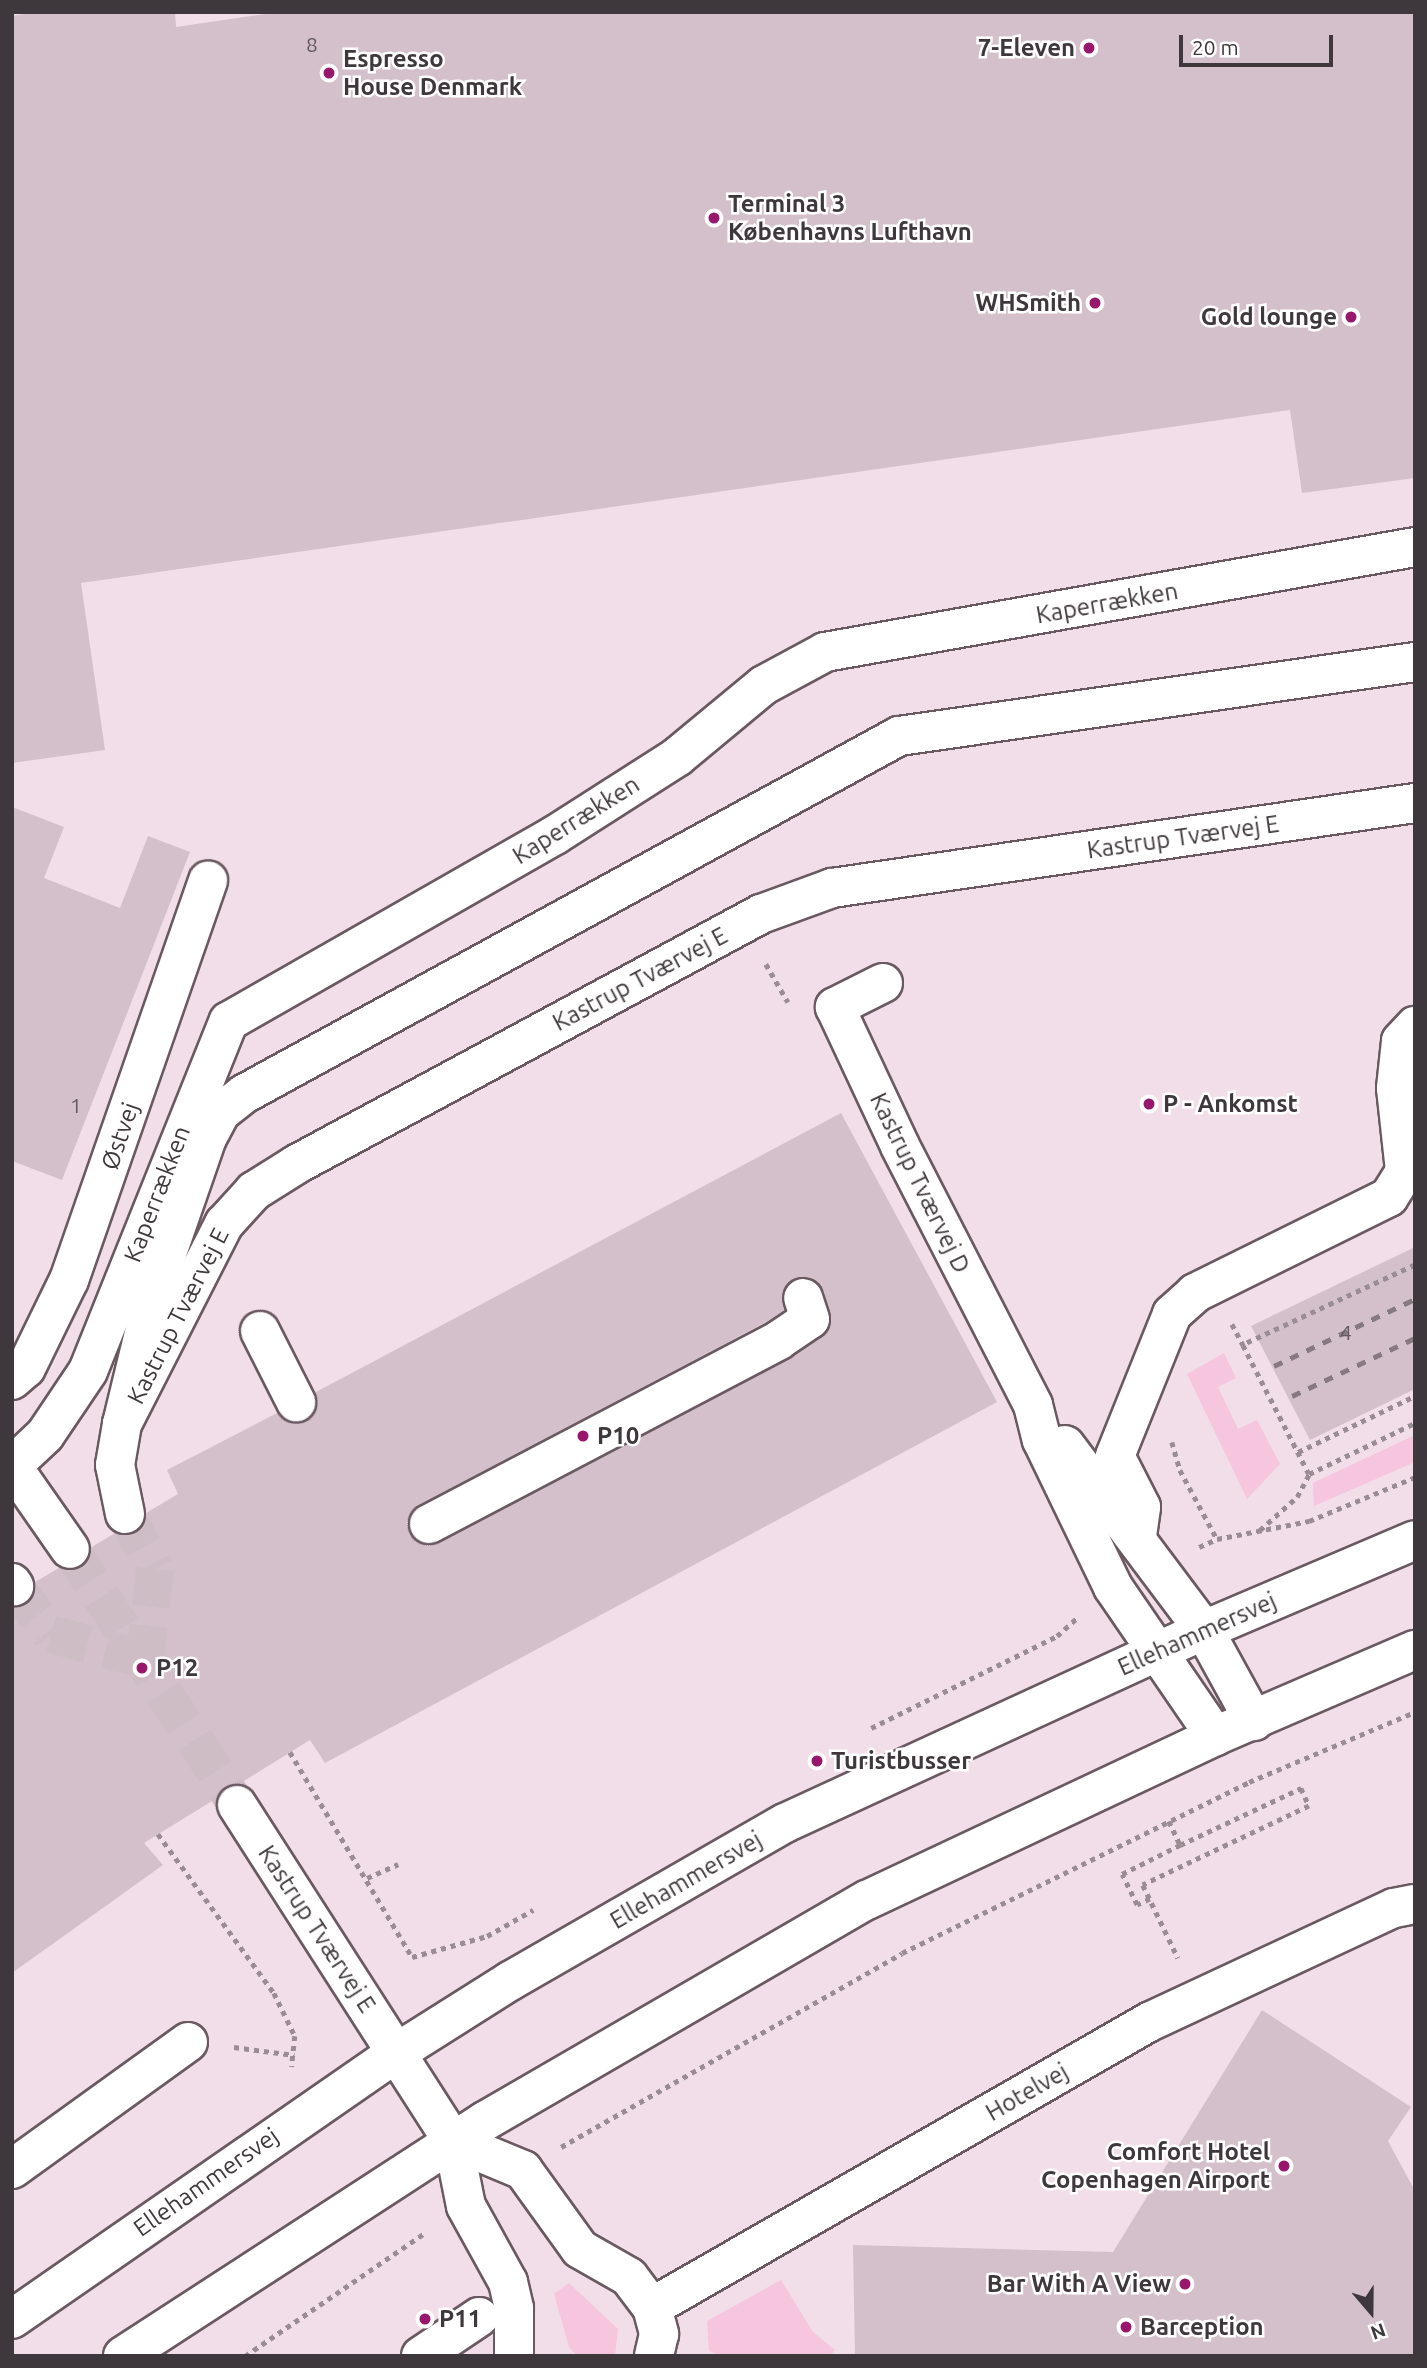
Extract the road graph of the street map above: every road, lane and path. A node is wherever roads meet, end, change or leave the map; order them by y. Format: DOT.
graph roads {
  1 [pos="1415,547"];
  2 [pos="1415,662"];
  3 [pos="1415,803"];
  4 [pos="208,881"];
  5 [pos="778,958"];
  6 [pos="766,963"];
  7 [pos="754,970"];
  8 [pos="883,984"];
  9 [pos="793,1011"];
  10 [pos="1415,1026"];
  11 [pos="1415,1265"];
  12 [pos="803,1298"];
  13 [pos="1242,1318"];
  14 [pos="1231,1323"];
  15 [pos="1222,1328"];
  16 [pos="260,1331"];
  17 [pos="1243,1345"];
  18 [pos="12,1380"];
  19 [pos="1415,1396"];
  20 [pos="296,1402"];
  21 [pos="1033,1405"];
  22 [pos="1415,1423"];
  23 [pos="122,1424"];
  24 [pos="1170,1435"];
  25 [pos="1298,1452"];
  26 [pos="12,1466"];
  27 [pos="1309,1474"];
  28 [pos="1415,1477"];
  29 [pos="26,1510"];
  30 [pos="125,1514"];
  31 [pos="429,1524"];
  32 [pos="1258,1532"];
  33 [pos="1217,1539"];
  34 [pos="1415,1540"];
  35 [pos="70,1549"];
  36 [pos="1145,1552"];
  37 [pos="1113,1587"];
  38 [pos="1204,1630"];
  39 [pos="1160,1650"];
  40 [pos="1415,1650"];
  41 [pos="1415,1712"];
  42 [pos="1254,1721"];
  43 [pos="864,1732"];
  44 [pos="1215,1735"];
  45 [pos="290,1752"];
  46 [pos="237,1805"];
  47 [pos="1169,1821"];
  48 [pos="1180,1844"];
  49 [pos="397,1864"];
  50 [pos="367,1878"];
  51 [pos="1150,1899"];
  52 [pos="1415,1904"];
  53 [pos="536,1908"];
  54 [pos="1198,2000"];
  55 [pos="188,2042"];
  56 [pos="396,2053"];
  57 [pos="294,2054"];
  58 [pos="453,2141"];
  59 [pos="12,2169"];
  60 [pos="523,2170"];
  61 [pos="466,2206"];
  62 [pos="652,2306"];
  63 [pos="479,2317"];
  64 [pos="12,2319"];
  65 [pos="123,2356"];
  66 [pos="245,2356"];
  67 [pos="421,2356"];
  68 [pos="514,2356"];
  69 [pos="654,2356"];
  1 -- 26 [label="street, Kaperrækken"];
  2 -- 23 [label="street, Kaperrækken"];
  3 -- 23 [label="street, Kastrup Tværvej E"];
  4 -- 18 [label="street, Østvej"];
  5 -- 6 [label="path"];
  6 -- 7 [label="path"];
  6 -- 9 [label="path"];
  8 -- 21 [label="street, Kastrup Tværvej D"];
  10 -- 36 [label="street"];
  11 -- 17 [label="path"];
  12 -- 31 [label="street"];
  13 -- 14 [label="path"];
  14 -- 15 [label="path"];
  14 -- 17 [label="path"];
  16 -- 20 [label="street"];
  17 -- 25 [label="path"];
  19 -- 25 [label="path"];
  21 -- 36 [label="street, Kastrup Tværvej D"];
  21 -- 37 [label="street, Kastrup Tværvej D"];
  22 -- 27 [label="path"];
  23 -- 30 [label="street, Kastrup Tværvej E"];
  24 -- 33 [label="path"];
  25 -- 27 [label="path"];
  26 -- 29 [label="street"];
  27 -- 32 [label="path"];
  28 -- 32 [label="path"];
  29 -- 35 [label="street"];
  32 -- 33 [label="path"];
  33 -- 36 [label="path"];
  34 -- 38 [label="street, Ellehammersvej"];
  36 -- 38 [label="street, Kastrup Tværvej D"];
  37 -- 39 [label="street, Kastrup Tværvej D"];
  37 -- 43 [label="path"];
  38 -- 39 [label="street, Ellehammersvej"];
  38 -- 42 [label="street, Kastrup Tværvej D"];
  39 -- 44 [label="street, Kastrup Tværvej D"];
  39 -- 56 [label="street, Ellehammersvej"];
  40 -- 42 [label="street"];
  41 -- 47 [label="path"];
  42 -- 44 [label="street"];
  44 -- 58 [label="street"];
  45 -- 50 [label="path"];
  46 -- 56 [label="street, Kastrup Tværvej E"];
  47 -- 48 [label="path"];
  47 -- 60 [label="path"];
  48 -- 51 [label="path"];
  48 -- 51 [label="path"];
  49 -- 50 [label="path"];
  50 -- 53 [label="path"];
  51 -- 54 [label="path"];
  52 -- 54 [label="street, Hotelvej"];
  54 -- 62 [label="street, Hotelvej"];
  55 -- 57 [label="path"];
  55 -- 59 [label="street"];
  56 -- 58 [label="street, Kastrup Tværvej E"];
  56 -- 64 [label="street, Ellehammersvej"];
  58 -- 60 [label="street"];
  58 -- 61 [label="street"];
  58 -- 65 [label="street"];
  60 -- 62 [label="street"];
  61 -- 66 [label="path"];
  61 -- 68 [label="street"];
  62 -- 69 [label="street"];
  63 -- 67 [label="street"];
}
